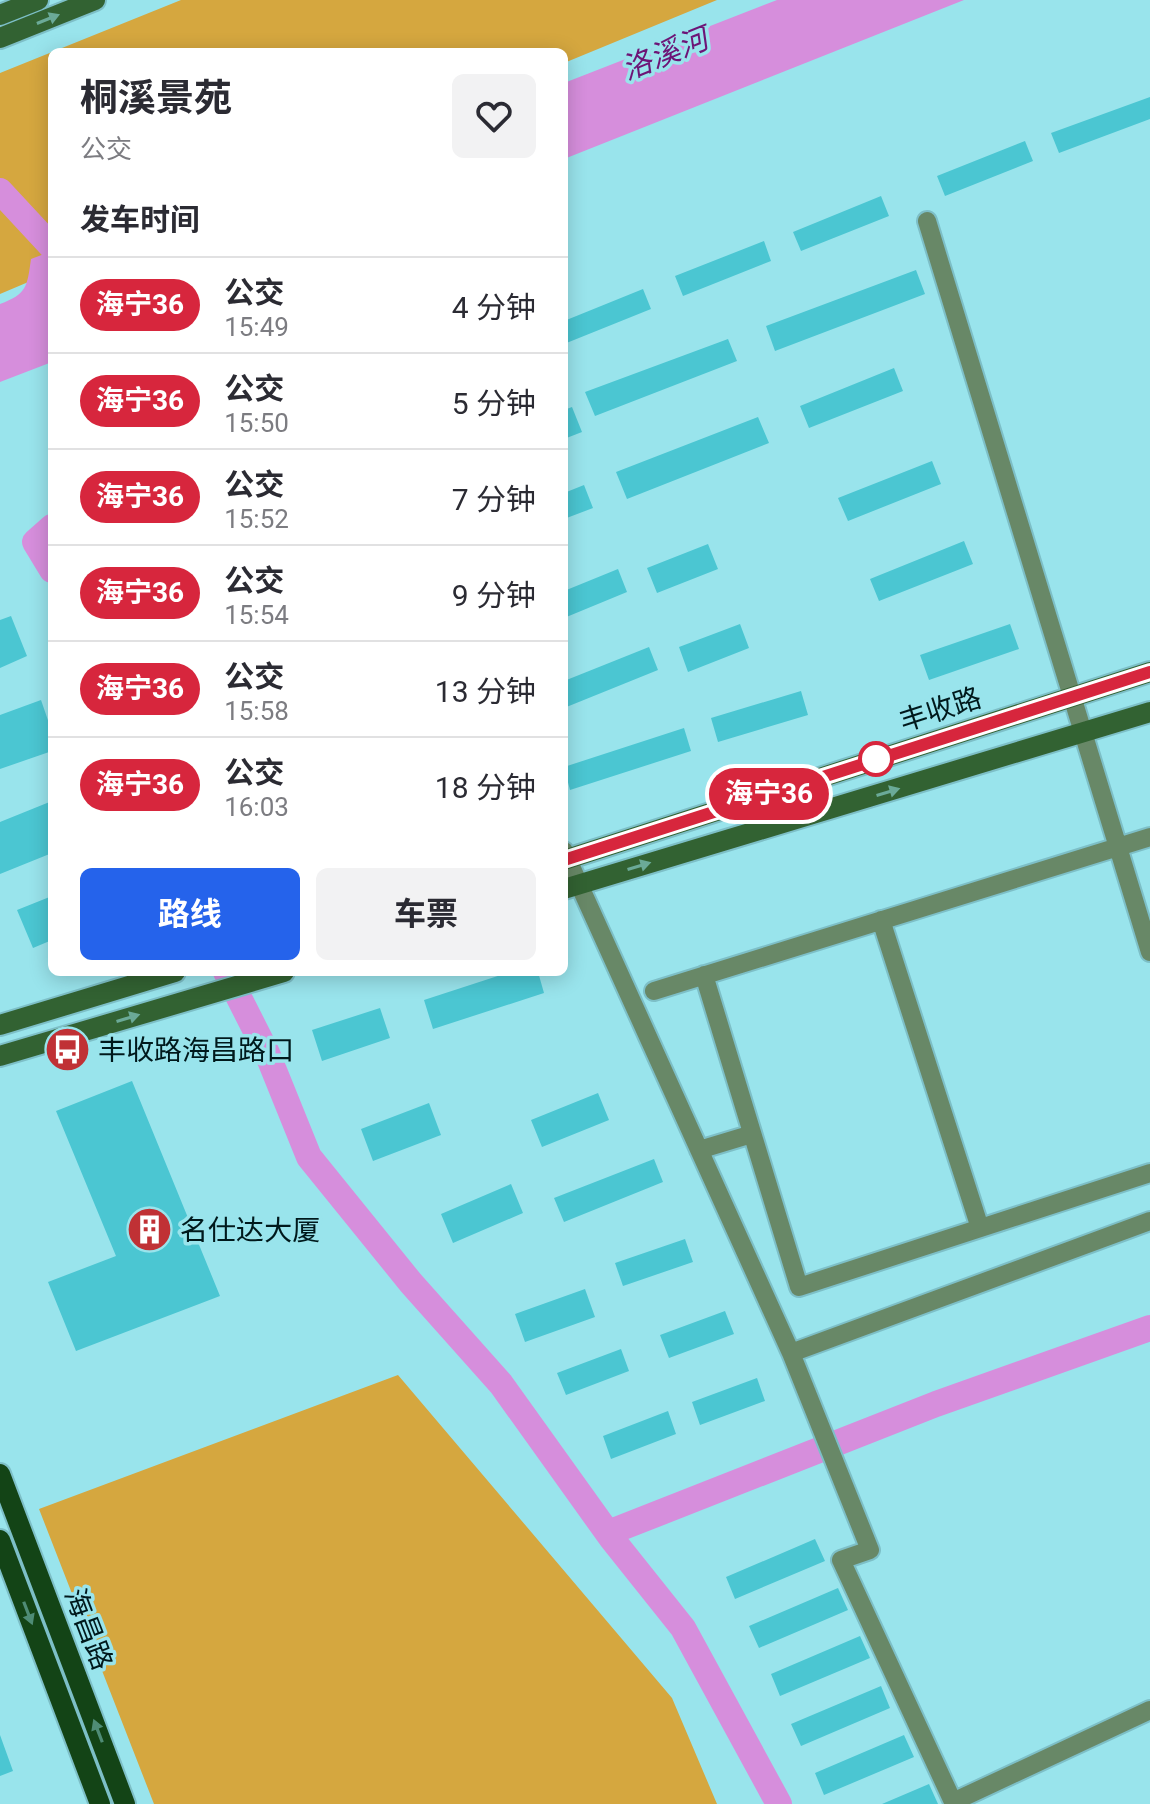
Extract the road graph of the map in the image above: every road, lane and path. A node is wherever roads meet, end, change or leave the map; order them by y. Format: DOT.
graph roads {
  1 [pos="38,0"];
  2 [pos="95,0"];
  3 [pos="0,15"];
  4 [pos="0,38"];
  5 [pos="927,221"];
  6 [pos="1150,672"];
  7 [pos="1070,696"];
  8 [pos="1150,712"];
  9 [pos="1081,735"];
  10 [pos="1150,837"];
  11 [pos="1117,847"];
  12 [pos="568,855"];
  13 [pos="571,887"];
  14 [pos="881,920"];
  15 [pos="1150,952"];
  16 [pos="704,975"];
  17 [pos="162,976"];
  18 [pos="271,976"];
  19 [pos="654,991"];
  20 [pos="0,1025"];
  21 [pos="0,1056"];
  22 [pos="752,1134"];
  23 [pos="699,1150"];
  24 [pos="1150,1173"];
  25 [pos="1150,1221"];
  26 [pos="980,1228"];
  27 [pos="791,1353"];
  28 [pos="0,1474"];
  29 [pos="0,1540"];
  30 [pos="1150,1710"];
  31 [pos="954,1803"];
  32 [pos="100,1804"];
  33 [pos="125,1804"];
  1 -- 3 [label="main road"];
  4 -- 2 [label="main road, one-way"];
  5 -- 7 [label="street"];
  6 -- 7 [label="main road, 丰收路"];
  7 -- 9 [label="street"];
  7 -- 12 [label="main road, 丰收路"];
  8 -- 9 [label="main road"];
  9 -- 11 [label="street"];
  13 -- 9 [label="main road, one-way"];
  10 -- 11 [label="street"];
  11 -- 14 [label="street"];
  11 -- 15 [label="street"];
  13 -- 23 [label="street"];
  14 -- 16 [label="street"];
  14 -- 26 [label="street"];
  16 -- 19 [label="street"];
  16 -- 22 [label="street"];
  17 -- 20 [label="main road"];
  21 -- 18 [label="main road, one-way"];
  22 -- 23 [label="street"];
  22 -- 26 [label="street"];
  23 -- 27 [label="street"];
  24 -- 26 [label="street"];
  25 -- 27 [label="street"];
  27 -- 31 [label="street"];
  33 -- 28 [label="main road, 海昌路, one-way"];
  29 -- 32 [label="main road, 海昌路, one-way"];
  30 -- 31 [label="street"];
}
